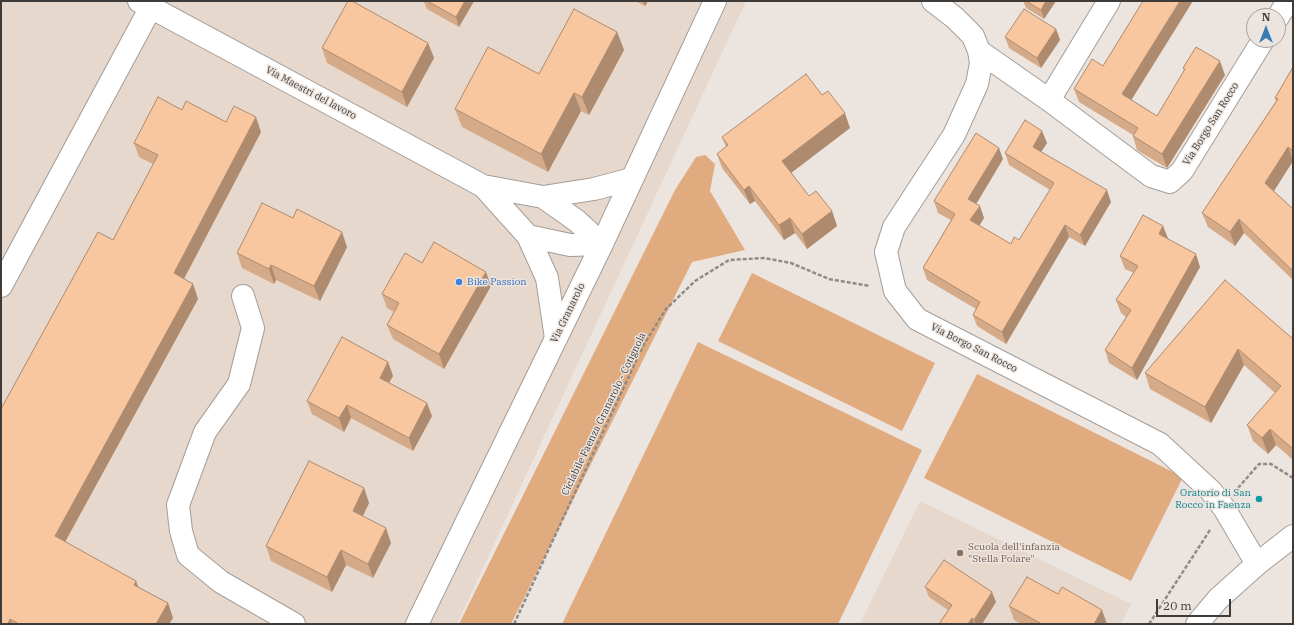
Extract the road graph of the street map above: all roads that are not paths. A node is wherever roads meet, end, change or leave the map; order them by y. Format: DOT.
graph roads {
  1 [pos="715,1"];
  2 [pos="933,1"];
  3 [pos="1109,1"];
  4 [pos="145,4"];
  5 [pos="1259,48"];
  6 [pos="979,50"];
  7 [pos="1049,100"];
  8 [pos="632,179"];
  9 [pos="483,186"];
  10 [pos="543,197"];
  11 [pos="528,236"];
  12 [pos="602,244"];
  13 [pos="1,286"];
  14 [pos="243,296"];
  15 [pos="556,338"];
  16 [pos="1293,536"];
  17 [pos="1257,564"];
  18 [pos="294,624"];
  19 [pos="417,624"];
  20 [pos="1197,624"];
  1 -- 8 [label="street, Via Granarolo"];
  2 -- 6 [label="street, Via Borgo San Rocco"];
  3 -- 7 [label="street"];
  4 -- 9 [label="street, Via Maestri del lavoro"];
  4 -- 13 [label="street"];
  5 -- 7 [label="street, Via Borgo San Rocco"];
  6 -- 7 [label="street, Via Borgo San Rocco"];
  6 -- 17 [label="street, Via Borgo San Rocco"];
  8 -- 10 [label="street, Via Maestri del lavoro"];
  8 -- 12 [label="street, Via Granarolo"];
  9 -- 10 [label="street, Via Maestri del lavoro"];
  9 -- 11 [label="street, Via Maestri del lavoro"];
  10 -- 12 [label="street, Via Maestri del lavoro"];
  11 -- 12 [label="street"];
  11 -- 15 [label="street, Via Maestri del lavoro"];
  12 -- 15 [label="street, Via Granarolo"];
  14 -- 18 [label="street"];
  15 -- 19 [label="street, Via Granarolo"];
  16 -- 17 [label="street"];
  17 -- 20 [label="street"];
}
